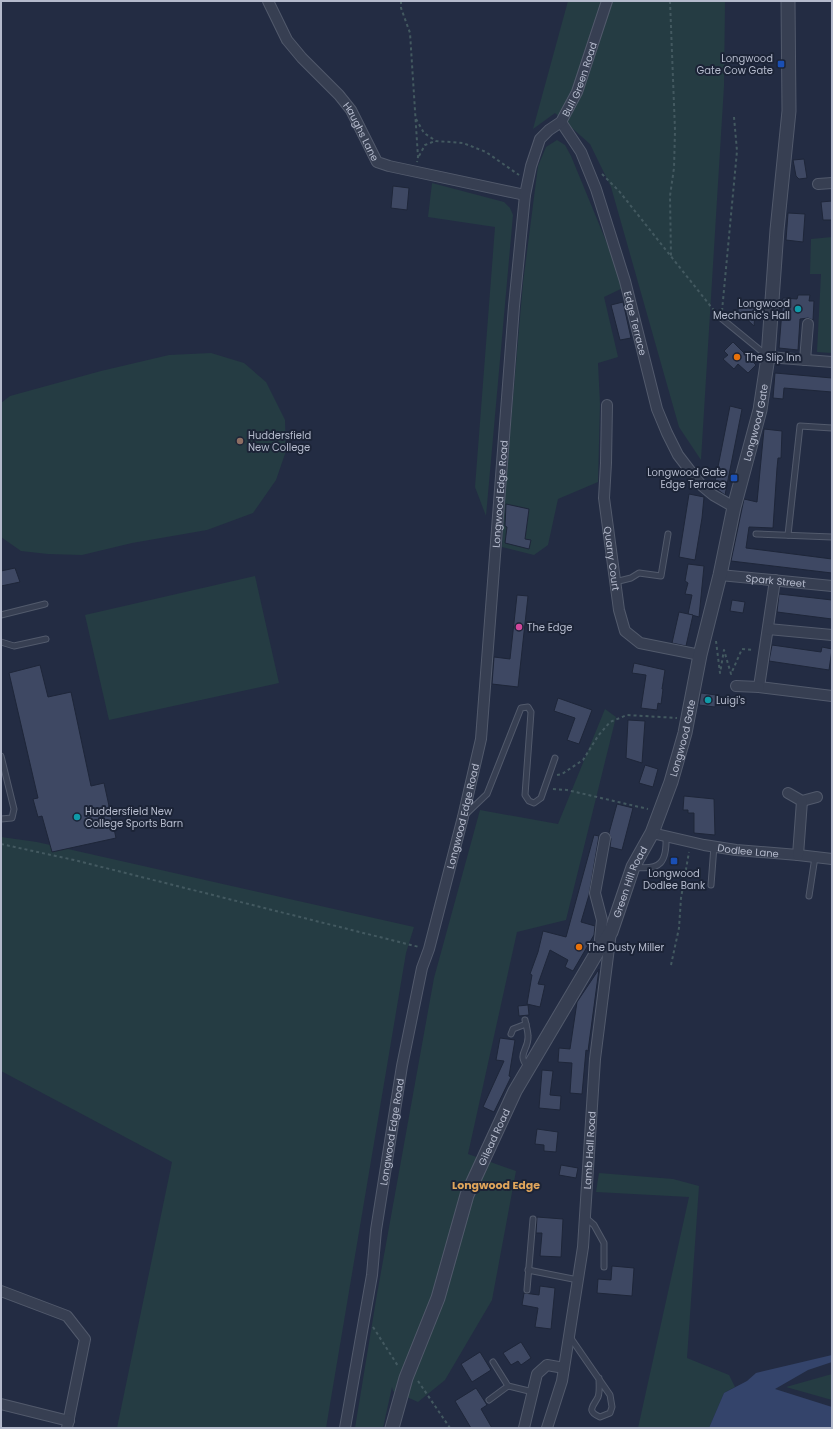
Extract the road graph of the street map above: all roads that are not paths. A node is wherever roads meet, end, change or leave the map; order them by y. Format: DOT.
graph roads {
  1 [pos="268,1"];
  2 [pos="607,1"];
  3 [pos="788,1"];
  4 [pos="561,122"];
  5 [pos="832,182"];
  6 [pos="818,184"];
  7 [pos="525,195"];
  8 [pos="721,318"];
  9 [pos="808,324"];
  10 [pos="768,357"];
  11 [pos="805,360"];
  12 [pos="832,362"];
  13 [pos="607,404"];
  14 [pos="832,428"];
  15 [pos="734,507"];
  16 [pos="668,534"];
  17 [pos="756,534"];
  18 [pos="788,535"];
  19 [pos="832,537"];
  20 [pos="720,575"];
  21 [pos="775,580"];
  22 [pos="615,582"];
  23 [pos="832,586"];
  24 [pos="44,604"];
  25 [pos="1,615"];
  26 [pos="768,629"];
  27 [pos="832,635"];
  28 [pos="46,638"];
  29 [pos="1,642"];
  30 [pos="700,655"];
  31 [pos="736,686"];
  32 [pos="759,687"];
  33 [pos="832,696"];
  34 [pos="1,756"];
  35 [pos="555,758"];
  36 [pos="788,793"];
  37 [pos="817,797"];
  38 [pos="802,801"];
  39 [pos="463,817"];
  40 [pos="1,819"];
  41 [pos="652,833"];
  42 [pos="666,836"];
  43 [pos="605,838"];
  44 [pos="714,846"];
  45 [pos="798,855"];
  46 [pos="815,857"];
  47 [pos="832,859"];
  48 [pos="633,867"];
  49 [pos="711,885"];
  50 [pos="809,896"];
  51 [pos="611,932"];
  52 [pos="599,949"];
  53 [pos="511,1034"];
  54 [pos="529,1068"];
  55 [pos="585,1217"];
  56 [pos="533,1219"];
  57 [pos="604,1267"];
  58 [pos="528,1270"];
  59 [pos="578,1280"];
  60 [pos="526,1290"];
  61 [pos="1,1291"];
  62 [pos="569,1336"];
  63 [pos="493,1362"];
  64 [pos="564,1368"];
  65 [pos="599,1378"];
  66 [pos="508,1386"];
  67 [pos="533,1392"];
  68 [pos="489,1400"];
  69 [pos="1,1404"];
  70 [pos="68,1425"];
  71 [pos="345,1428"];
  72 [pos="392,1428"];
  73 [pos="524,1428"];
  74 [pos="547,1428"];
  1 -- 7 [label="street, Haughs Lane"];
  2 -- 4 [label="street, Bull Green Road"];
  3 -- 10 [label="street, Longwood Gate"];
  4 -- 7 [label="street, Bull Green Road"];
  4 -- 15 [label="street, Edge Terrace"];
  5 -- 6 [label="street"];
  7 -- 39 [label="street, Longwood Edge Road"];
  8 -- 10 [label="lane"];
  9 -- 11 [label="street"];
  10 -- 11 [label="street"];
  10 -- 15 [label="street, Longwood Gate"];
  11 -- 12 [label="street"];
  13 -- 22 [label="street, Quarry Court"];
  14 -- 18 [label="lane"];
  15 -- 20 [label="street, Longwood Gate"];
  16 -- 22 [label="lane"];
  17 -- 18 [label="lane"];
  18 -- 19 [label="lane"];
  20 -- 21 [label="street, Spark Street"];
  20 -- 30 [label="street, Longwood Gate"];
  21 -- 23 [label="street, Spark Street"];
  21 -- 26 [label="street"];
  22 -- 30 [label="street, Quarry Court"];
  24 -- 25 [label="lane"];
  26 -- 27 [label="street"];
  26 -- 32 [label="street"];
  28 -- 29 [label="lane"];
  30 -- 41 [label="street, Longwood Gate"];
  31 -- 32 [label="street"];
  32 -- 33 [label="street"];
  34 -- 40 [label="lane"];
  35 -- 39 [label="lane"];
  36 -- 38 [label="street"];
  37 -- 38 [label="street"];
  38 -- 45 [label="street"];
  39 -- 71 [label="street, Longwood Edge Road"];
  41 -- 42 [label="street, Dodlee Lane"];
  41 -- 48 [label="street, Green Hill Road"];
  42 -- 44 [label="street, Dodlee Lane"];
  42 -- 48 [label="lane"];
  43 -- 52 [label="street"];
  44 -- 45 [label="street, Dodlee Lane"];
  44 -- 49 [label="lane"];
  45 -- 46 [label="street, Dodlee Lane"];
  46 -- 47 [label="street, Dodlee Lane"];
  46 -- 50 [label="lane"];
  48 -- 51 [label="street, Green Hill Road"];
  51 -- 52 [label="street, Gilead Road"];
  51 -- 55 [label="street, Lamb Hall Road"];
  52 -- 54 [label="street, Gilead Road"];
  53 -- 54 [label="lane"];
  54 -- 72 [label="street, Gilead Road"];
  55 -- 57 [label="lane"];
  55 -- 59 [label="street, Lamb Hall Road"];
  56 -- 58 [label="lane"];
  58 -- 59 [label="lane"];
  58 -- 60 [label="lane"];
  59 -- 62 [label="street, Lamb Hall Road"];
  61 -- 70 [label="street"];
  62 -- 64 [label="street, Lamb Hall Road"];
  62 -- 65 [label="lane"];
  63 -- 66 [label="lane"];
  64 -- 67 [label="street"];
  64 -- 74 [label="street, Lamb Hall Road"];
  65 -- 65 [label="lane"];
  66 -- 67 [label="lane"];
  66 -- 68 [label="lane"];
  67 -- 73 [label="street"];
  69 -- 70 [label="street"];
}
